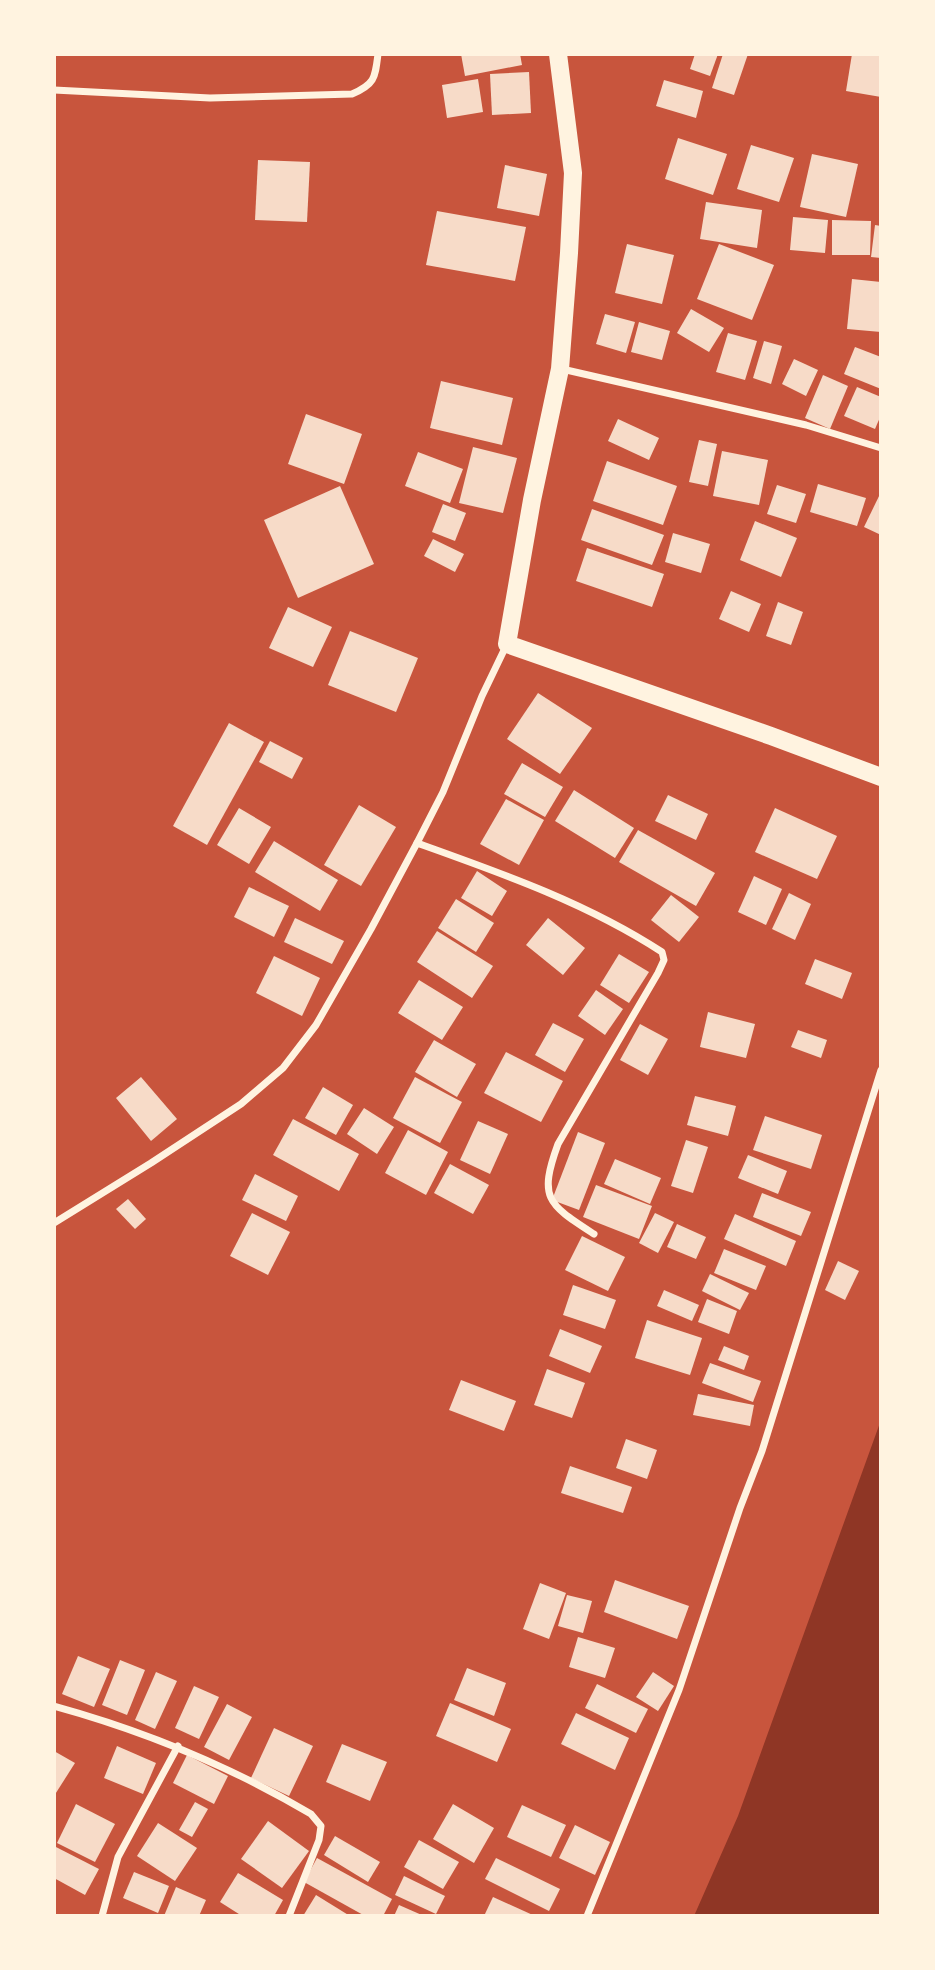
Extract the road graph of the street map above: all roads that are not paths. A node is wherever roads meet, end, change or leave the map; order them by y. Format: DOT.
graph roads {
  1 [pos="378,54"];
  2 [pos="558,54"];
  3 [pos="54,90"];
  4 [pos="560,369"];
  5 [pos="881,448"];
  6 [pos="507,644"];
  7 [pos="881,777"];
  8 [pos="417,843"];
  9 [pos="881,1070"];
  10 [pos="54,1223"];
  11 [pos="594,1234"];
  12 [pos="54,1706"];
  13 [pos="178,1746"];
  14 [pos="102,1916"];
  15 [pos="289,1916"];
  16 [pos="587,1916"];
  1 -- 3 [label="street"];
  2 -- 4 [label="main road"];
  4 -- 5 [label="street"];
  4 -- 6 [label="main road"];
  6 -- 7 [label="main road"];
  6 -- 8 [label="street"];
  8 -- 10 [label="street"];
  8 -- 11 [label="street"];
  9 -- 16 [label="street"];
  12 -- 13 [label="street"];
  13 -- 14 [label="street"];
  13 -- 15 [label="street"];
}
